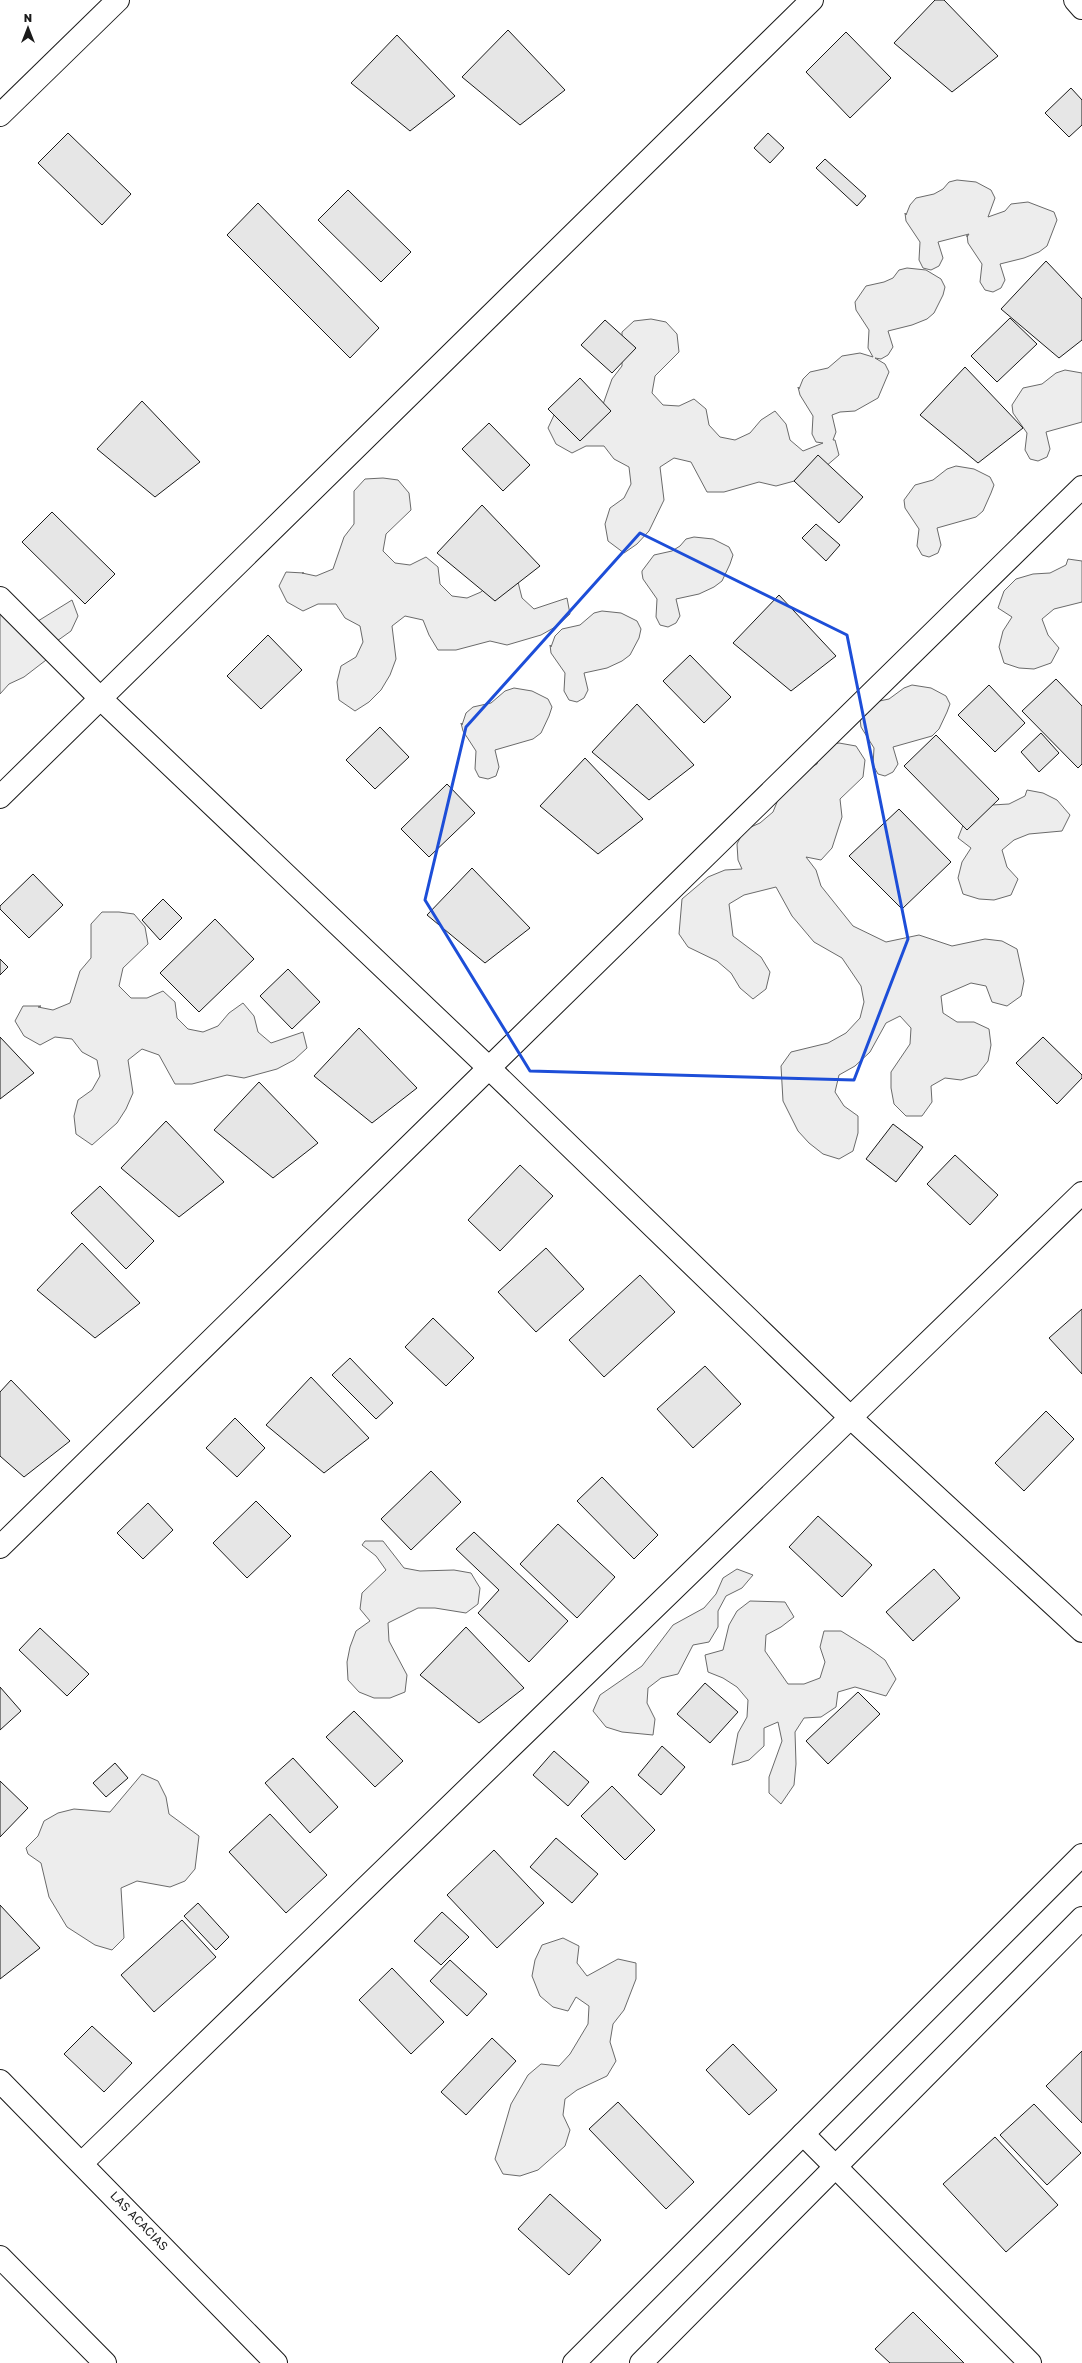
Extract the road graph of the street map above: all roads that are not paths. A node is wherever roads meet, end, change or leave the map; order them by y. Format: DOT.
graph roads {
  1 [pos="118,0"];
  2 [pos="812,0"];
  3 [pos="1075,0"];
  4 [pos="1082,8"];
  5 [pos="0,115"];
  6 [pos="1082,487"];
  7 [pos="0,598"];
  8 [pos="101,699"];
  9 [pos="0,797"];
  10 [pos="489,1068"];
  11 [pos="1082,1193"];
  12 [pos="851,1418"];
  13 [pos="0,1547"];
  14 [pos="1082,1630"];
  15 [pos="1082,1855"];
  16 [pos="1082,1918"];
  17 [pos="0,2081"];
  18 [pos="803,2134"];
  19 [pos="82,2163"];
  20 [pos="837,2166"];
  21 [pos="0,2257"];
  22 [pos="105,2363"];
  23 [pos="276,2363"];
  24 [pos="574,2363"];
  25 [pos="641,2363"];
  26 [pos="1030,2363"];
  1 -- 5 [label="street"];
  2 -- 8 [label="street"];
  3 -- 4 [label="street"];
  6 -- 10 [label="street"];
  7 -- 8 [label="street"];
  8 -- 9 [label="street"];
  8 -- 10 [label="street"];
  10 -- 12 [label="street"];
  10 -- 13 [label="street"];
  11 -- 12 [label="street"];
  12 -- 14 [label="street"];
  12 -- 19 [label="street"];
  15 -- 18 [label="street"];
  16 -- 20 [label="street"];
  17 -- 19 [label="street, LAS ACACIAS"];
  18 -- 20 [label="street"];
  18 -- 24 [label="street"];
  19 -- 23 [label="street, LAS ACACIAS"];
  20 -- 25 [label="street"];
  20 -- 26 [label="street"];
  21 -- 22 [label="street"];
}
